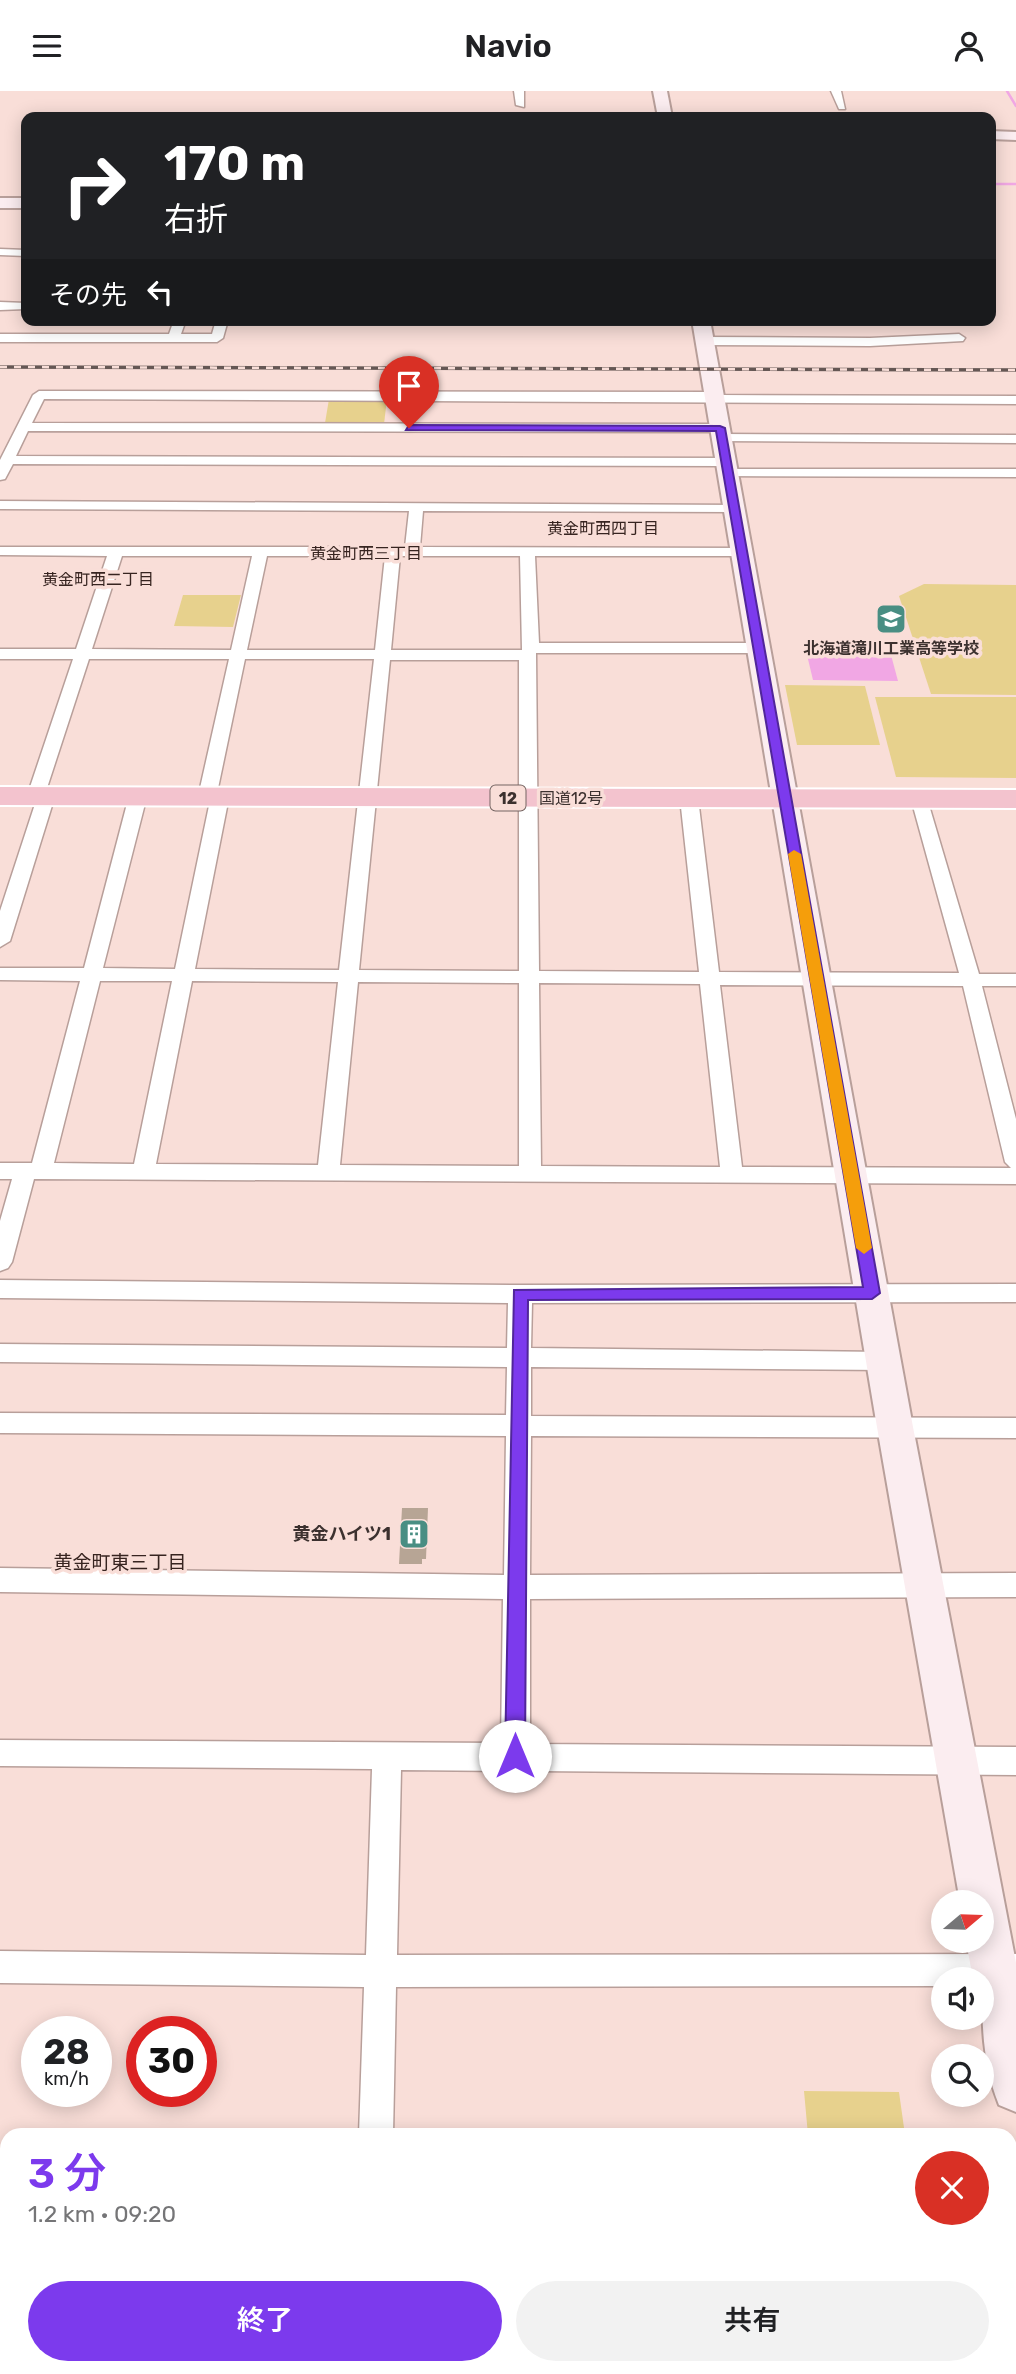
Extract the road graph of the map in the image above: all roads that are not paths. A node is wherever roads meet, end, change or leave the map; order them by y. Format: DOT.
graph roads {
  1 [pos="519,91"];
  2 [pos="660,91"];
  3 [pos="836,91"];
  4 [pos="521,105"];
  5 [pos="842,107"];
  6 [pos="664,112"];
  7 [pos="996,135"];
  8 [pos="1016,136"];
  9 [pos="0,203"];
  10 [pos="21,203"];
  11 [pos="0,253"];
  12 [pos="21,253"];
  13 [pos="0,306"];
  14 [pos="21,306"];
  15 [pos="178,326"];
  16 [pos="220,326"];
  17 [pos="702,326"];
  18 [pos="0,338"];
  19 [pos="174,338"];
  20 [pos="959,338"];
  21 [pos="705,341"];
  22 [pos="714,397"];
  23 [pos="1016,400"];
  24 [pos="904,419"];
  25 [pos="23,427"];
  26 [pos="243,428"];
  27 [pos="464,428"];
  28 [pos="721,433"];
  29 [pos="1016,439"];
  30 [pos="7,460"];
  31 [pos="727,467"];
  32 [pos="1016,473"];
  33 [pos="0,476"];
  34 [pos="0,505"];
  35 [pos="416,507"];
  36 [pos="734,508"];
  37 [pos="0,551"];
  38 [pos="116,551"];
  39 [pos="260,552"];
  40 [pos="393,552"];
  41 [pos="412,552"];
  42 [pos="527,552"];
  43 [pos="741,552"];
  44 [pos="758,648"];
  45 [pos="529,652"];
  46 [pos="0,654"];
  47 [pos="82,654"];
  48 [pos="239,655"];
  49 [pos="382,655"];
  50 [pos="0,796"];
  51 [pos="41,796"];
  52 [pos="138,796"];
  53 [pos="213,797"];
  54 [pos="369,797"];
  55 [pos="527,798"];
  56 [pos="689,798"];
  57 [pos="784,799"];
  58 [pos="920,799"];
  59 [pos="1016,799"];
  60 [pos="0,941"];
  61 [pos="0,974"];
  62 [pos="91,975"];
  63 [pos="182,976"];
  64 [pos="350,977"];
  65 [pos="529,977"];
  66 [pos="708,978"];
  67 [pos="817,978"];
  68 [pos="971,980"];
  69 [pos="1016,980"];
  70 [pos="1016,1161"];
  71 [pos="0,1171"];
  72 [pos="33,1171"];
  73 [pos="143,1172"];
  74 [pos="328,1172"];
  75 [pos="530,1174"];
  76 [pos="732,1175"];
  77 [pos="851,1175"];
  78 [pos="1016,1176"];
  79 [pos="0,1262"];
  80 [pos="0,1289"];
  81 [pos="872,1293"];
  82 [pos="1016,1293"];
  83 [pos="520,1294"];
  84 [pos="0,1353"];
  85 [pos="518,1358"];
  86 [pos="884,1361"];
  87 [pos="0,1423"];
  88 [pos="517,1425"];
  89 [pos="895,1427"];
  90 [pos="1016,1428"];
  91 [pos="0,1580"];
  92 [pos="925,1584"];
  93 [pos="1016,1585"];
  94 [pos="514,1587"];
  95 [pos="0,1753"];
  96 [pos="387,1756"];
  97 [pos="515,1756"];
  98 [pos="957,1760"];
  99 [pos="1016,1761"];
  100 [pos="0,1967"];
  101 [pos="1005,1970"];
  102 [pos="382,1971"];
  103 [pos="1016,2088"];
  104 [pos="376,2128"];
  1 -- 4 [label="street"];
  2 -- 6 [label="street"];
  3 -- 5 [label="street"];
  7 -- 8 [label="street"];
  9 -- 10 [label="street"];
  11 -- 12 [label="street"];
  13 -- 14 [label="street"];
  15 -- 19 [label="street"];
  16 -- 19 [label="street"];
  17 -- 21 [label="street"];
  18 -- 19 [label="street"];
  20 -- 21 [label="street"];
  21 -- 22 [label="street"];
  22 -- 24 [label="street"];
  22 -- 27 [label="street"];
  22 -- 28 [label="street"];
  23 -- 24 [label="street"];
  24 -- 28 [label="street"];
  24 -- 29 [label="street"];
  25 -- 26 [label="street"];
  25 -- 26 [label="street"];
  25 -- 30 [label="street"];
  26 -- 27 [label="street"];
  26 -- 27 [label="street"];
  26 -- 27 [label="street"];
  26 -- 30 [label="street"];
  27 -- 28 [label="street"];
  27 -- 31 [label="street"];
  28 -- 31 [label="street"];
  30 -- 33 [label="street"];
  31 -- 32 [label="street"];
  31 -- 36 [label="street"];
  34 -- 35 [label="street"];
  35 -- 36 [label="street"];
  35 -- 41 [label="street"];
  36 -- 43 [label="street"];
  37 -- 38 [label="street"];
  38 -- 39 [label="street"];
  38 -- 47 [label="street"];
  39 -- 40 [label="street"];
  39 -- 48 [label="street"];
  40 -- 41 [label="street"];
  40 -- 49 [label="street"];
  41 -- 42 [label="street"];
  42 -- 43 [label="street"];
  42 -- 45 [label="street"];
  43 -- 44 [label="street"];
  44 -- 45 [label="street"];
  44 -- 57 [label="street"];
  45 -- 49 [label="street"];
  45 -- 55 [label="street"];
  46 -- 47 [label="street"];
  47 -- 48 [label="street"];
  47 -- 51 [label="street"];
  48 -- 49 [label="street"];
  48 -- 53 [label="street"];
  49 -- 54 [label="street"];
  50 -- 51 [label="highway, 国道12号 / 12"];
  51 -- 52 [label="highway, 国道12号 / 12"];
  51 -- 60 [label="street"];
  52 -- 53 [label="highway, 国道12号 / 12"];
  52 -- 62 [label="street"];
  53 -- 54 [label="highway, 国道12号 / 12"];
  53 -- 63 [label="street"];
  54 -- 55 [label="highway, 国道12号 / 12"];
  54 -- 64 [label="street"];
  55 -- 56 [label="highway, 国道12号 / 12"];
  55 -- 65 [label="street"];
  56 -- 57 [label="highway, 国道12号 / 12"];
  56 -- 66 [label="street"];
  57 -- 58 [label="highway, 国道12号 / 12"];
  57 -- 67 [label="street"];
  58 -- 59 [label="highway, 国道12号 / 12"];
  58 -- 68 [label="street"];
  61 -- 62 [label="street"];
  62 -- 63 [label="street"];
  62 -- 72 [label="street"];
  63 -- 64 [label="street"];
  63 -- 73 [label="street"];
  64 -- 65 [label="street"];
  64 -- 74 [label="street"];
  65 -- 66 [label="street"];
  65 -- 75 [label="street"];
  66 -- 67 [label="street"];
  66 -- 76 [label="street"];
  67 -- 68 [label="street"];
  67 -- 77 [label="street"];
  68 -- 69 [label="street"];
  68 -- 70 [label="street"];
  71 -- 72 [label="street"];
  72 -- 73 [label="street"];
  72 -- 79 [label="street"];
  73 -- 74 [label="street"];
  74 -- 75 [label="street"];
  75 -- 76 [label="street"];
  76 -- 77 [label="street"];
  77 -- 78 [label="street"];
  77 -- 81 [label="street"];
  80 -- 83 [label="street"];
  81 -- 82 [label="street"];
  81 -- 83 [label="street"];
  81 -- 86 [label="street"];
  83 -- 85 [label="street"];
  84 -- 85 [label="street"];
  85 -- 86 [label="street"];
  85 -- 88 [label="street"];
  86 -- 89 [label="street"];
  87 -- 88 [label="street"];
  88 -- 89 [label="street"];
  88 -- 94 [label="street"];
  89 -- 90 [label="street"];
  89 -- 92 [label="street"];
  91 -- 94 [label="street"];
  92 -- 93 [label="street"];
  92 -- 94 [label="street"];
  92 -- 98 [label="street"];
  94 -- 97 [label="street"];
  95 -- 96 [label="street"];
  96 -- 97 [label="street"];
  96 -- 102 [label="street"];
  97 -- 98 [label="street"];
  98 -- 99 [label="street"];
  98 -- 101 [label="street"];
  100 -- 102 [label="street"];
  101 -- 102 [label="street"];
  101 -- 103 [label="street"];
  102 -- 104 [label="street"];
}
